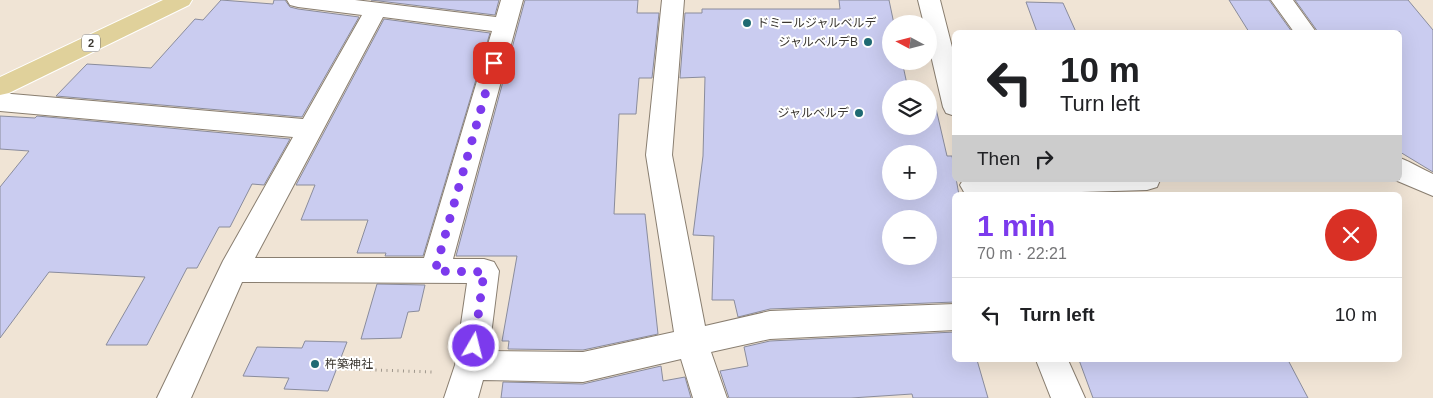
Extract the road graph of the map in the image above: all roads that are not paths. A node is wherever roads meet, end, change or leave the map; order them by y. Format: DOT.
graph roads {
  1 [pos="298,0"];
  2 [pos="512,0"];
  3 [pos="673,0"];
  4 [pos="929,0"];
  5 [pos="1282,0"];
  6 [pos="168,3"];
  7 [pos="376,10"];
  8 [pos="505,26"];
  9 [pos="1304,30"];
  10 [pos="0,87"];
  11 [pos="952,95"];
  12 [pos="0,102"];
  13 [pos="310,129"];
  14 [pos="1402,171"];
  15 [pos="1098,182"];
  16 [pos="1433,186"];
  17 [pos="975,187"];
  18 [pos="234,270"];
  19 [pos="435,271"];
  20 [pos="952,318"];
  21 [pos="692,343"];
  22 [pos="1053,362"];
  23 [pos="467,378"];
  24 [pos="174,398"];
  25 [pos="710,398"];
  26 [pos="1068,398"];
  1 -- 7 [label="street"];
  2 -- 8 [label="street"];
  3 -- 21 [label="street"];
  4 -- 11 [label="street"];
  5 -- 9 [label="street"];
  6 -- 10 [label="main road, 2"];
  7 -- 8 [label="street"];
  7 -- 13 [label="street"];
  8 -- 19 [label="street"];
  12 -- 13 [label="street"];
  13 -- 18 [label="street"];
  14 -- 16 [label="street"];
  15 -- 17 [label="street"];
  18 -- 19 [label="street"];
  18 -- 24 [label="street"];
  19 -- 23 [label="street"];
  20 -- 21 [label="street"];
  21 -- 23 [label="street"];
  21 -- 25 [label="street"];
  22 -- 26 [label="street"];
}
